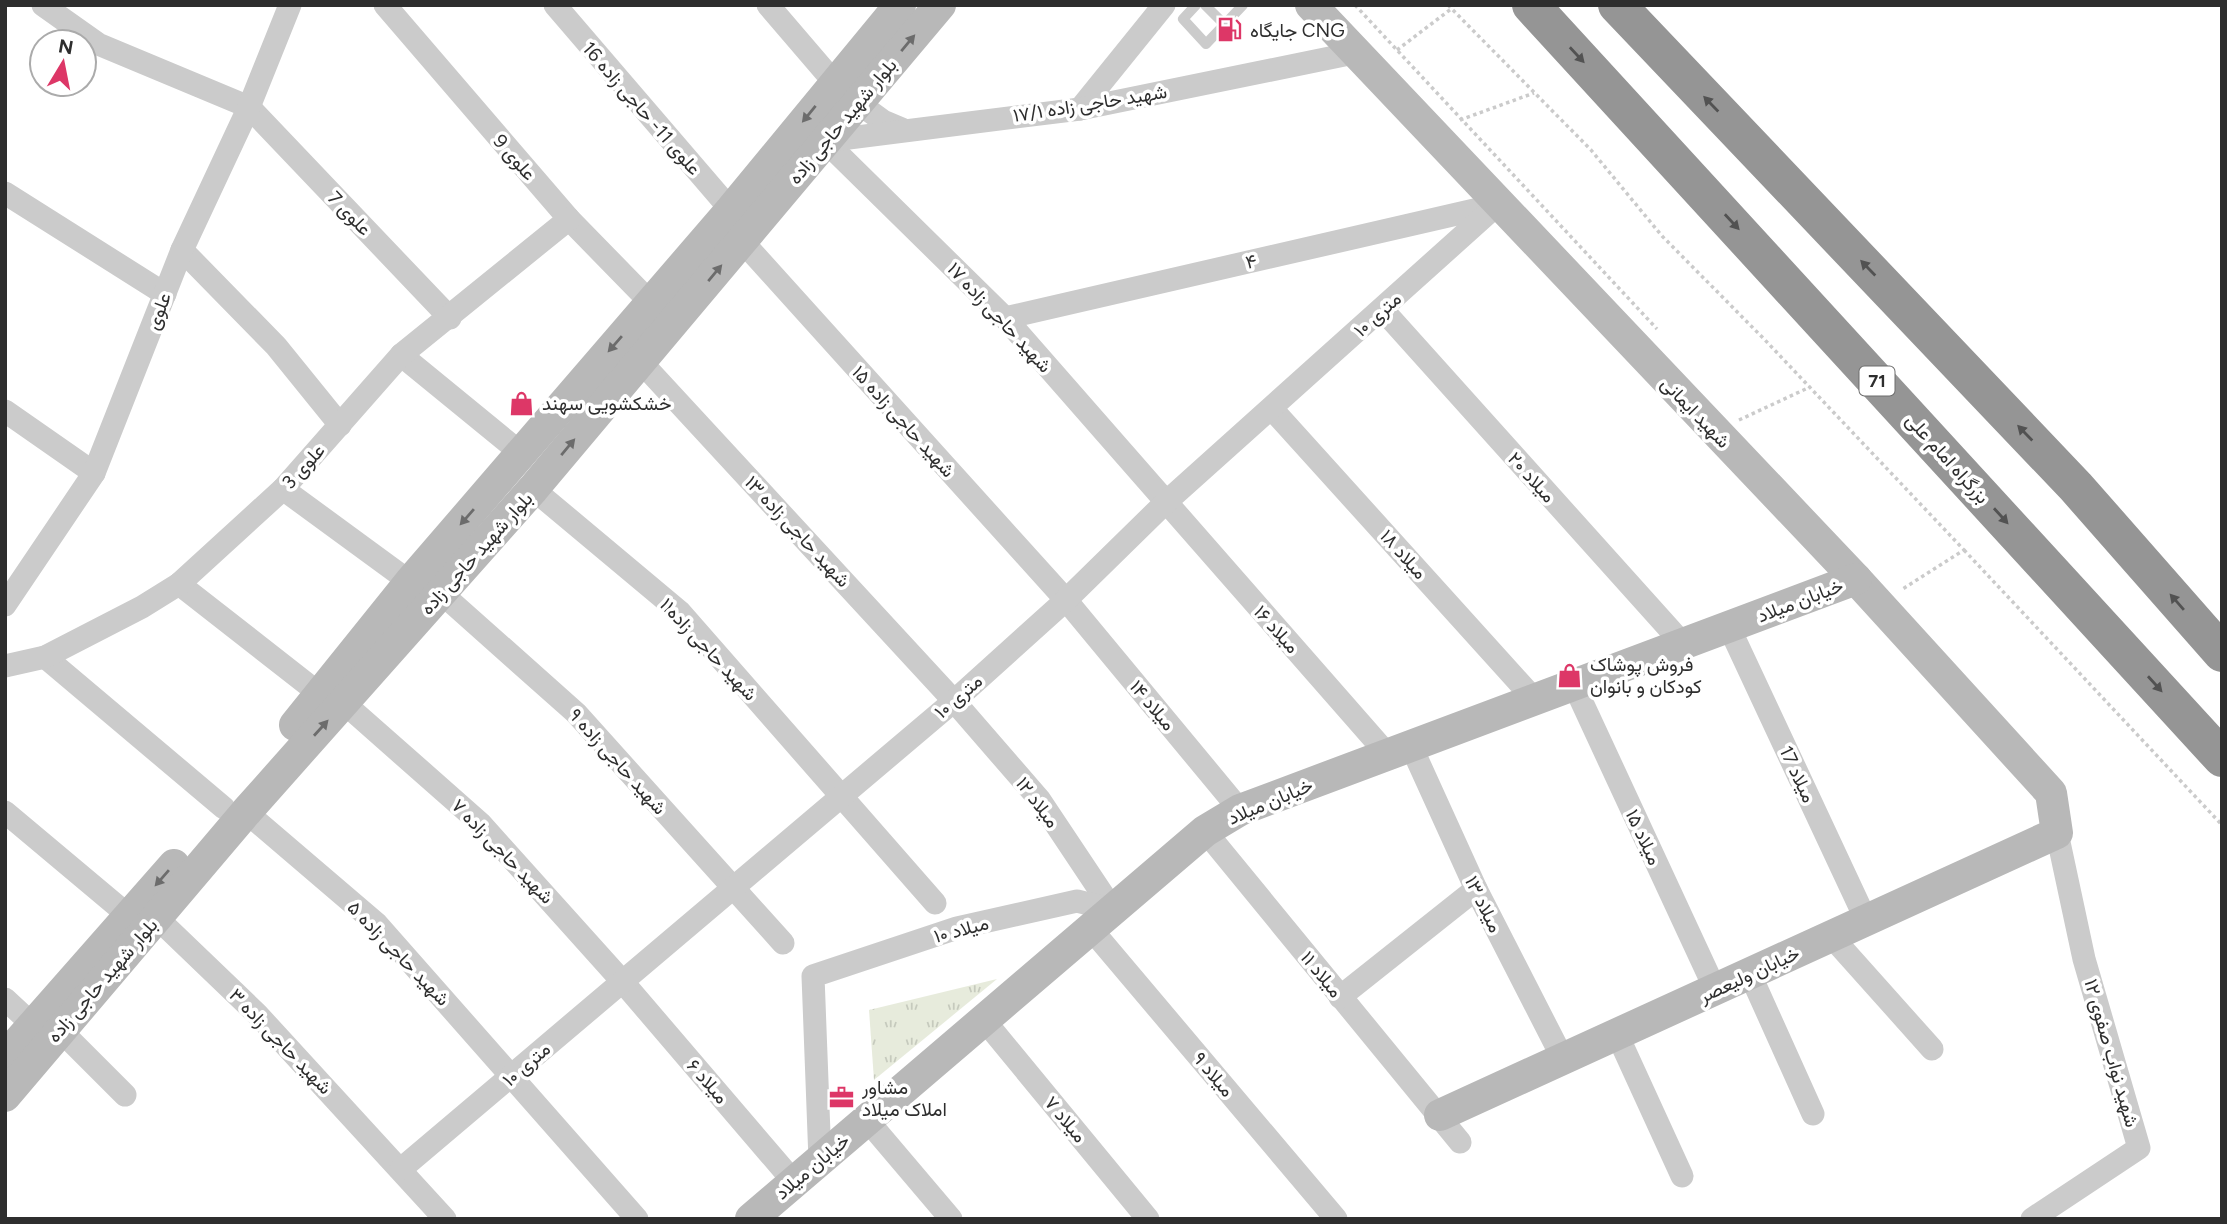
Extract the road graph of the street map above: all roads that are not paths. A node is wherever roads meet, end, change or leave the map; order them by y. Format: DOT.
graph roads {
  1 [pos="43,5"];
  2 [pos="290,5"];
  3 [pos="385,5"];
  4 [pos="555,5"];
  5 [pos="768,5"];
  6 [pos="900,5"];
  7 [pos="940,5"];
  8 [pos="1164,5"];
  9 [pos="1196,5"];
  10 [pos="1205,5"];
  11 [pos="1311,5"];
  12 [pos="1531,5"];
  13 [pos="1617,5"];
  14 [pos="1239,6"];
  15 [pos="1224,24"];
  16 [pos="1354,53"];
  17 [pos="846,92"];
  18 [pos="249,107"];
  19 [pos="1080,108"];
  20 [pos="902,129"];
  21 [pos="825,141"];
  22 [pos="5,192"];
  23 [pos="1497,205"];
  24 [pos="731,210"];
  25 [pos="569,219"];
  26 [pos="742,241"];
  27 [pos="182,250"];
  28 [pos="165,293"];
  29 [pos="651,303"];
  30 [pos="1382,309"];
  31 [pos="450,318"];
  32 [pos="1005,318"];
  33 [pos="401,355"];
  34 [pos="641,362"];
  35 [pos="1272,409"];
  36 [pos="5,411"];
  37 [pos="340,425"];
  38 [pos="522,454"];
  39 [pos="94,473"];
  40 [pos="282,489"];
  41 [pos="533,489"];
  42 [pos="1165,503"];
  43 [pos="1856,579"];
  44 [pos="410,582"];
  45 [pos="179,584"];
  46 [pos="440,592"];
  47 [pos="1066,600"];
  48 [pos="5,604"];
  49 [pos="1729,627"];
  50 [pos="1683,644"];
  51 [pos="2222,653"];
  52 [pos="45,657"];
  53 [pos="5,666"];
  54 [pos="1574,685"];
  55 [pos="333,699"];
  56 [pos="1535,700"];
  57 [pos="954,701"];
  58 [pos="1400,750"];
  59 [pos="2222,758"];
  60 [pos="841,795"];
  61 [pos="235,810"];
  62 [pos="1240,810"];
  63 [pos="5,812"];
  64 [pos="1206,831"];
  65 [pos="2057,833"];
  66 [pos="1476,889"];
  67 [pos="733,890"];
  68 [pos="935,903"];
  69 [pos="143,917"];
  70 [pos="1102,919"];
  71 [pos="1866,920"];
  72 [pos="1831,936"];
  73 [pos="782,943"];
  74 [pos="1750,974"];
  75 [pos="622,981"];
  76 [pos="1714,989"];
  77 [pos="1340,997"];
  78 [pos="5,999"];
  79 [pos="984,1020"];
  80 [pos="46,1027"];
  81 [pos="1617,1034"];
  82 [pos="1932,1049"];
  83 [pos="5,1057"];
  84 [pos="1563,1059"];
  85 [pos="512,1076"];
  86 [pos="5,1096"];
  87 [pos="125,1096"];
  88 [pos="1813,1114"];
  89 [pos="1440,1115"];
  90 [pos="867,1120"];
  91 [pos="1460,1142"];
  92 [pos="820,1160"];
  93 [pos="401,1168"];
  94 [pos="1682,1176"];
  95 [pos="794,1182"];
  96 [pos="758,1216"];
  97 [pos="445,1219"];
  98 [pos="637,1219"];
  99 [pos="951,1219"];
  100 [pos="1148,1219"];
  101 [pos="1336,1219"];
  102 [pos="2032,1219"];
  1 -- 18 [label="street"];
  2 -- 18 [label="street, علوی"];
  3 -- 25 [label="street, علوی 9"];
  4 -- 24 [label="street, علوی 11- حاجی زاده 16"];
  5 -- 17 [label="street"];
  6 -- 17 [label="street, بلوار شهید حاجی زاده"];
  17 -- 7 [label="street, بلوار شهید حاجی زاده, one-way"];
  8 -- 19 [label="street"];
  9 -- 15 [label="lane"];
  10 -- 15 [label="lane"];
  11 -- 16 [label="street, شهید ایمانی"];
  12 -- 59 [label="highway, بزرگراه امام علی / 71, one-way"];
  51 -- 13 [label="highway, one-way"];
  14 -- 15 [label="lane"];
  16 -- 19 [label="street, شهید حاجی زاده ۱۷/۱"];
  16 -- 23 [label="street, شهید ایمانی"];
  17 -- 20 [label="street"];
  17 -- 21 [label="street, بلوار شهید حاجی زاده"];
  17 -- 24 [label="street, بلوار شهید حاجی زاده, one-way"];
  18 -- 27 [label="street, علوی"];
  18 -- 31 [label="street, علوی 7"];
  19 -- 20 [label="street, شهید حاجی زاده ۱۷/۱"];
  20 -- 21 [label="street, شهید حاجی زاده ۱۷/۱"];
  21 -- 26 [label="street, بلوار شهید حاجی زاده"];
  21 -- 32 [label="street, شهید حاجی زاده ۱۷"];
  22 -- 28 [label="street"];
  23 -- 30 [label="street, ۱۰ متری"];
  23 -- 32 [label="street, ۴"];
  23 -- 43 [label="street, شهید ایمانی"];
  24 -- 29 [label="street, بلوار شهید حاجی زاده"];
  25 -- 29 [label="street, علوی 9"];
  25 -- 31 [label="street, علوی 3"];
  34 -- 26 [label="street, بلوار شهید حاجی زاده, one-way"];
  26 -- 47 [label="street, شهید حاجی زاده ۱۵"];
  27 -- 28 [label="street, علوی"];
  27 -- 37 [label="street"];
  28 -- 39 [label="street, علوی"];
  29 -- 38 [label="street, بلوار شهید حاجی زاده, one-way"];
  30 -- 35 [label="street, ۱۰ متری"];
  30 -- 50 [label="street, میلاد ۲۰"];
  31 -- 33 [label="street, علوی 3"];
  32 -- 42 [label="street, شهید حاجی زاده ۱۷"];
  33 -- 37 [label="street, علوی 3"];
  33 -- 38 [label="street"];
  41 -- 34 [label="street, بلوار شهید حاجی زاده, one-way"];
  34 -- 57 [label="street, شهید حاجی زاده ۱۳"];
  35 -- 42 [label="street, ۱۰ متری"];
  35 -- 56 [label="street, میلاد ۱۸"];
  36 -- 39 [label="street"];
  37 -- 40 [label="street, علوی 3"];
  38 -- 44 [label="street, بلوار شهید حاجی زاده, one-way"];
  39 -- 48 [label="street, علوی"];
  40 -- 44 [label="street"];
  40 -- 45 [label="street, علوی 3"];
  41 -- 46 [label="street, بلوار شهید حاجی زاده"];
  41 -- 60 [label="street, شهید حاجی زاده۱۱"];
  42 -- 47 [label="street, ۱۰ متری"];
  42 -- 58 [label="street, میلاد ۱۶"];
  43 -- 49 [label="street, خیابان میلاد"];
  43 -- 65 [label="street, شهید ایمانی"];
  44 -- 55 [label="street, بلوار شهید حاجی زاده"];
  45 -- 52 [label="street, علوی 3"];
  45 -- 55 [label="street, شهید حاجی زاده ۷"];
  46 -- 55 [label="street, بلوار شهید حاجی زاده"];
  46 -- 67 [label="street, شهید حاجی زاده ۹"];
  47 -- 57 [label="street, ۱۰ متری"];
  47 -- 62 [label="street, میلاد ۱۴"];
  49 -- 50 [label="street, خیابان میلاد"];
  49 -- 71 [label="street, میلاد 17"];
  50 -- 54 [label="street, خیابان میلاد"];
  52 -- 53 [label="street, علوی 3"];
  52 -- 61 [label="street, شهید حاجی زاده ۵"];
  54 -- 56 [label="street, خیابان میلاد"];
  54 -- 76 [label="street, میلاد ۱۵"];
  55 -- 61 [label="street, بلوار شهید حاجی زاده"];
  55 -- 75 [label="street, شهید حاجی زاده ۷"];
  56 -- 58 [label="street, خیابان میلاد"];
  57 -- 60 [label="street, ۱۰ متری"];
  57 -- 70 [label="street, میلاد ۱۲"];
  58 -- 62 [label="street, خیابان میلاد"];
  58 -- 66 [label="street, میلاد ۱۳"];
  60 -- 67 [label="street, ۱۰ متری"];
  60 -- 68 [label="street, شهید حاجی زاده۱۱"];
  61 -- 69 [label="street, بلوار شهید حاجی زاده"];
  61 -- 85 [label="street, شهید حاجی زاده ۵"];
  62 -- 64 [label="street, خیابان میلاد"];
  63 -- 69 [label="street, شهید حاجی زاده ۳"];
  64 -- 70 [label="street, خیابان میلاد"];
  64 -- 77 [label="street, میلاد ۱۱"];
  65 -- 71 [label="street, خیابان ولیعصر"];
  65 -- 102 [label="street, شهید نواب صفوی ۱۲"];
  66 -- 77 [label="street"];
  66 -- 84 [label="street, میلاد ۱۳"];
  67 -- 73 [label="street, شهید حاجی زاده ۹"];
  67 -- 75 [label="street, ۱۰ متری"];
  69 -- 80 [label="street, بلوار شهید حاجی زاده"];
  69 -- 93 [label="street, شهید حاجی زاده ۳"];
  70 -- 79 [label="street, خیابان میلاد"];
  70 -- 92 [label="street, میلاد ۱۰"];
  70 -- 101 [label="street, میلاد ۹"];
  71 -- 72 [label="street, خیابان ولیعصر"];
  72 -- 74 [label="street, خیابان ولیعصر"];
  72 -- 82 [label="street"];
  74 -- 76 [label="street, خیابان ولیعصر"];
  74 -- 88 [label="street"];
  75 -- 85 [label="street, ۱۰ متری"];
  75 -- 95 [label="street, میلاد ۶"];
  76 -- 81 [label="street, خیابان ولیعصر"];
  77 -- 89 [label="street, میلاد ۱۱"];
  78 -- 80 [label="street"];
  79 -- 90 [label="street, خیابان میلاد"];
  79 -- 100 [label="street, میلاد ۷"];
  80 -- 83 [label="street, بلوار شهید حاجی زاده"];
  80 -- 86 [label="street, بلوار شهید حاجی زاده"];
  80 -- 87 [label="street"];
  81 -- 84 [label="street, خیابان ولیعصر"];
  81 -- 94 [label="street"];
  84 -- 89 [label="street, خیابان ولیعصر"];
  85 -- 93 [label="street, ۱۰ متری"];
  85 -- 98 [label="street, شهید حاجی زاده ۵"];
  89 -- 91 [label="street, میلاد ۱۱"];
  90 -- 92 [label="street, خیابان میلاد"];
  90 -- 99 [label="street"];
  92 -- 95 [label="street, خیابان میلاد"];
  93 -- 97 [label="street, شهید حاجی زاده ۳"];
  95 -- 96 [label="street, خیابان میلاد"];
}
